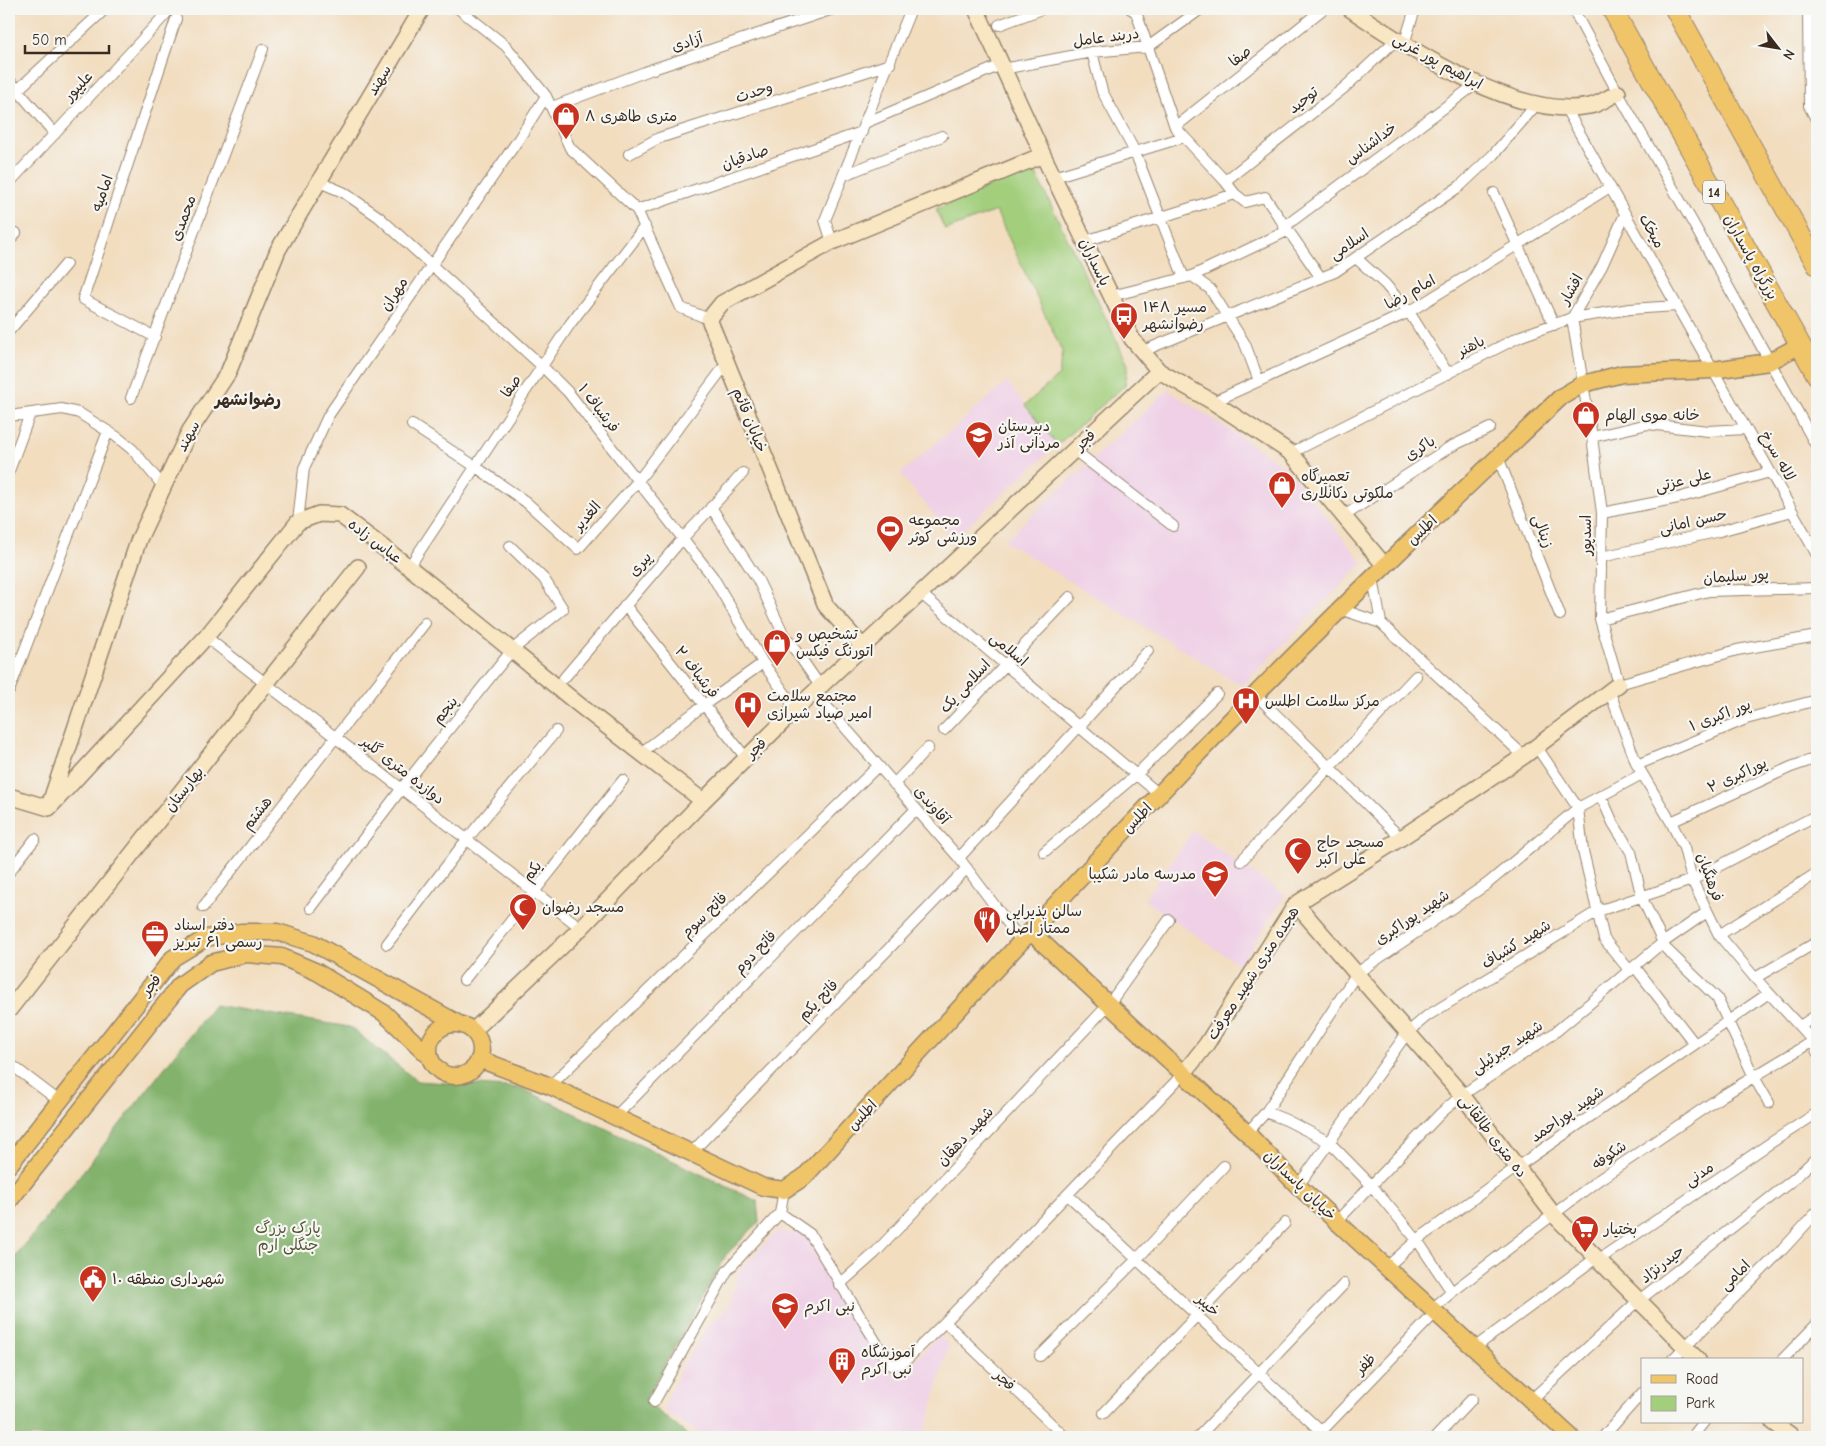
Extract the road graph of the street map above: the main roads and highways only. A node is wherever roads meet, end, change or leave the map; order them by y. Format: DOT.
graph roads {
  1 [pos="1612,9"];
  2 [pos="1675,9"];
  3 [pos="1817,264"];
  4 [pos="1800,345"];
  5 [pos="1817,375"];
  6 [pos="1026,937"];
  7 [pos="466,1028"];
  8 [pos="429,1056"];
  9 [pos="479,1059"];
  10 [pos="59,1101"];
  11 [pos="77,1116"];
  12 [pos="9,1164"];
  13 [pos="9,1201"];
  14 [pos="1571,1437"];
  1 -- 4 [label="highway, بزرگراه پاسداران / 14"];
  2 -- 3 [label="highway"];
  4 -- 5 [label="highway, بزرگراه پاسداران / 14"];
  4 -- 6 [label="main road, اطلس"];
  6 -- 9 [label="main road, اطلس"];
  6 -- 14 [label="main road, خیابان پاسداران"];
  7 -- 8 [label="main road"];
  7 -- 9 [label="main road"];
  7 -- 10 [label="main road, فجر"];
  8 -- 9 [label="main road"];
  8 -- 11 [label="main road, فجر"];
  10 -- 11 [label="main road"];
  10 -- 12 [label="main road, فجر"];
  11 -- 13 [label="main road, فجر"];
}
